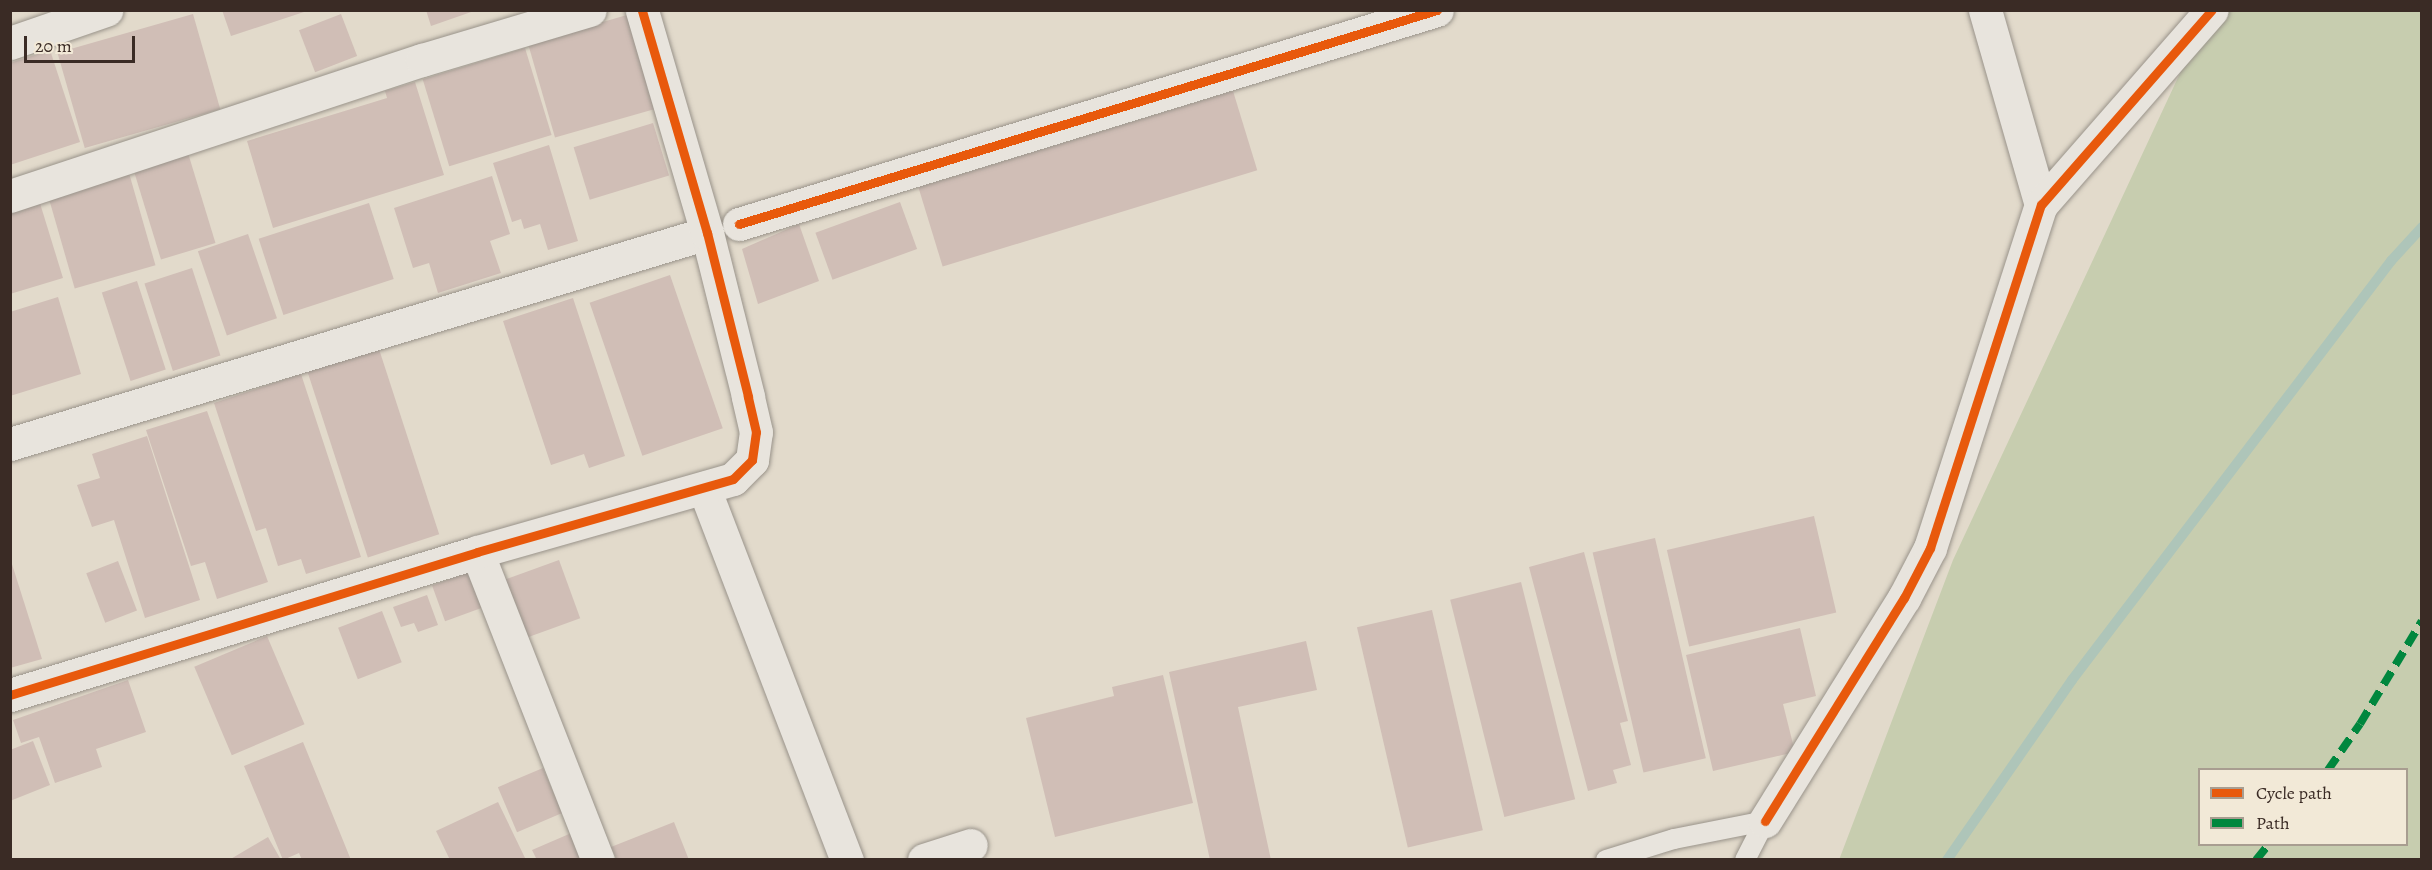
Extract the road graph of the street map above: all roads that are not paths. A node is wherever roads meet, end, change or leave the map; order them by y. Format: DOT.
graph roads {
  1 [pos="106,10"];
  2 [pos="590,10"];
  3 [pos="642,10"];
  4 [pos="1437,10"];
  5 [pos="1986,10"];
  6 [pos="2212,10"];
  7 [pos="10,43"];
  8 [pos="10,196"];
  9 [pos="2041,206"];
  10 [pos="739,224"];
  11 [pos="707,232"];
  12 [pos="10,444"];
  13 [pos="704,488"];
  14 [pos="477,552"];
  15 [pos="10,695"];
  16 [pos="1765,821"];
  17 [pos="971,845"];
  18 [pos="598,860"];
  19 [pos="847,860"];
  20 [pos="924,860"];
  21 [pos="1606,860"];
  22 [pos="1745,860"];
  1 -- 7 [label="street"];
  2 -- 8 [label="street"];
  3 -- 11 [label="street"];
  4 -- 10 [label="street"];
  5 -- 9 [label="street"];
  6 -- 9 [label="street"];
  9 -- 16 [label="street"];
  11 -- 12 [label="street"];
  11 -- 13 [label="street"];
  13 -- 14 [label="street"];
  13 -- 19 [label="street"];
  14 -- 15 [label="street"];
  14 -- 18 [label="street"];
  16 -- 21 [label="lane"];
  16 -- 22 [label="lane"];
  17 -- 20 [label="street"];
}
